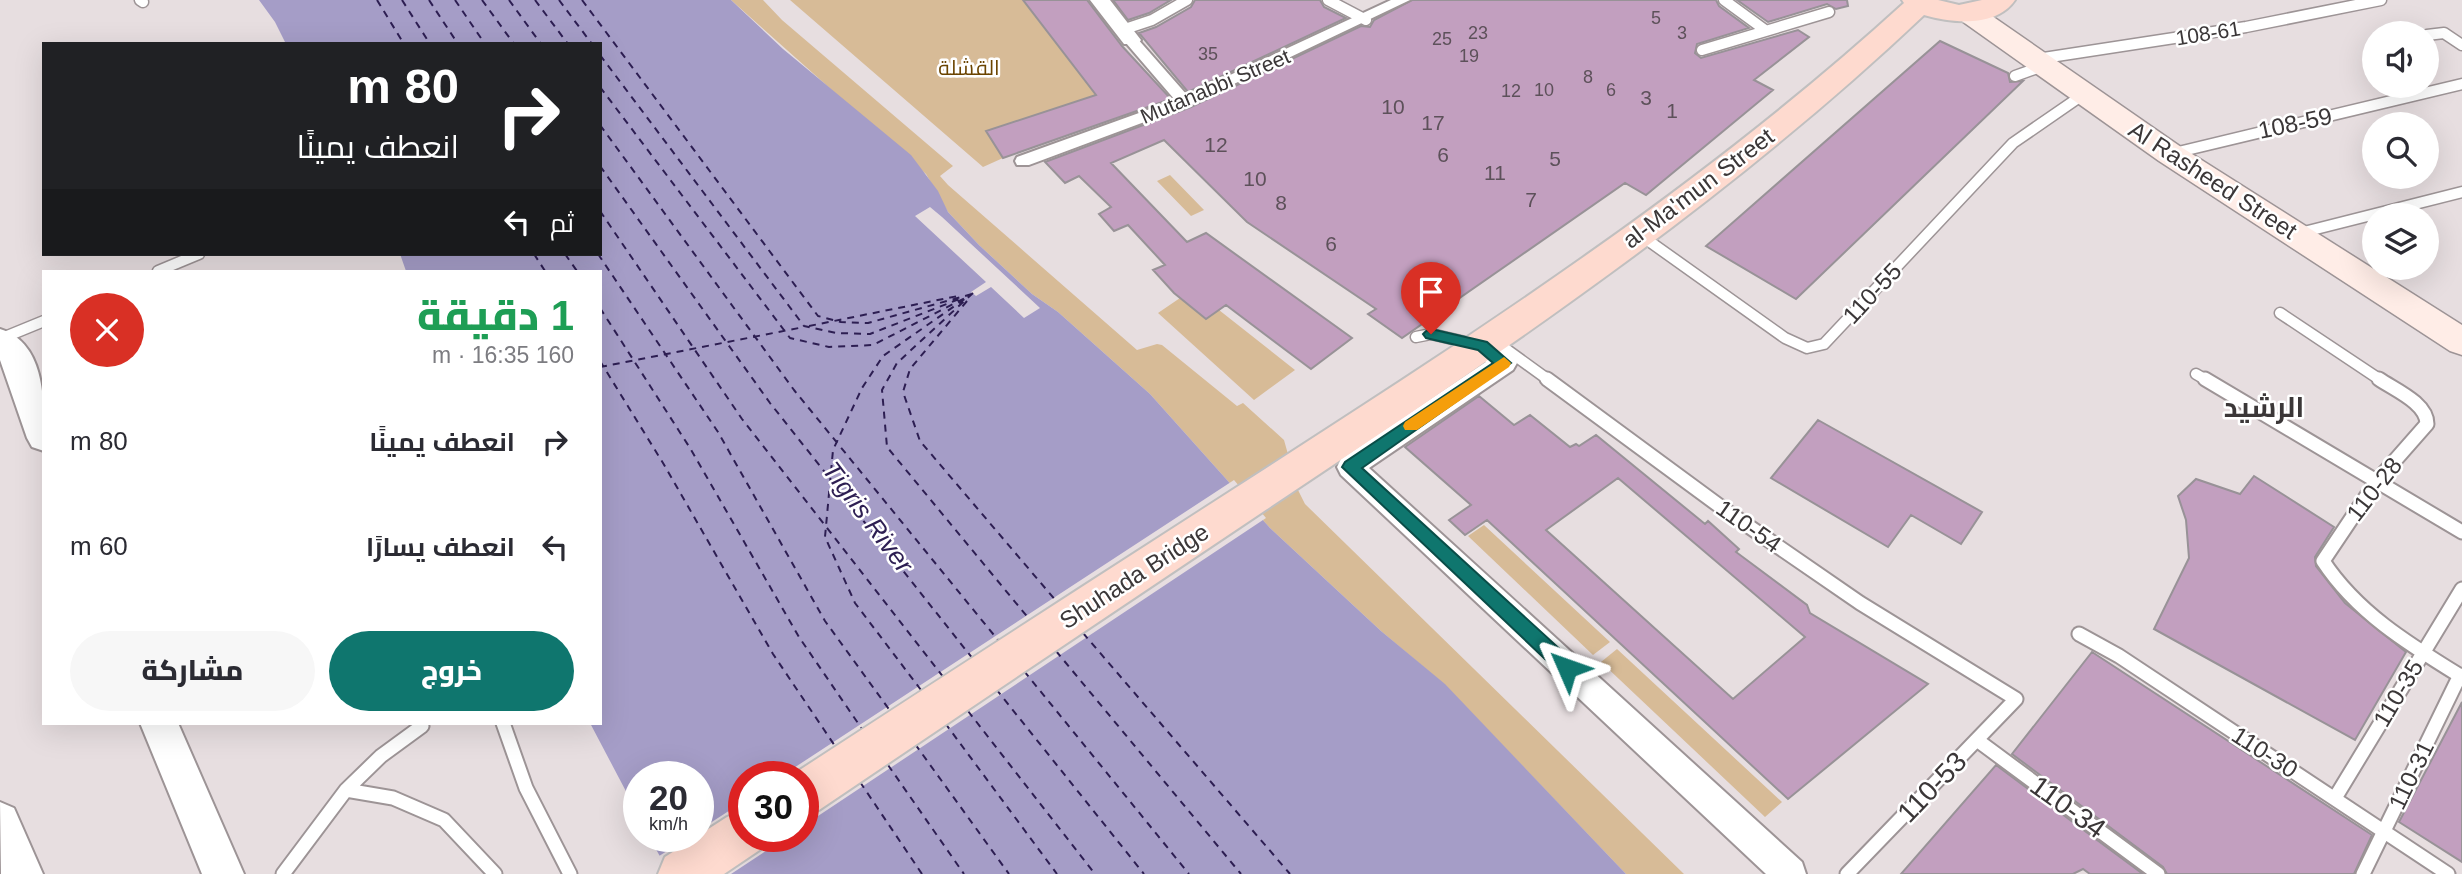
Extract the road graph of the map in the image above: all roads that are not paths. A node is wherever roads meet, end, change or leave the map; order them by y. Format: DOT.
graph roads {
  1 [pos="1100,0"];
  2 [pos="1186,0"];
  3 [pos="1328,0"];
  4 [pos="1404,0"];
  5 [pos="1724,0"];
  6 [pos="2001,0"];
  7 [pos="2381,0"];
  8 [pos="1918,1"];
  9 [pos="1829,12"];
  10 [pos="1969,13"];
  11 [pos="1366,20"];
  12 [pos="1765,30"];
  13 [pos="2439,34"];
  14 [pos="1126,35"];
  15 [pos="2462,46"];
  16 [pos="1702,50"];
  17 [pos="2030,67"];
  18 [pos="2462,84"];
  19 [pos="2084,94"];
  20 [pos="1185,102"];
  21 [pos="2170,154"];
  22 [pos="1023,161"];
  23 [pos="2462,192"];
  24 [pos="1639,234"];
  25 [pos="2295,234"];
  26 [pos="194,256"];
  27 [pos="160,270"];
  28 [pos="2280,313"];
  29 [pos="42,322"];
  30 [pos="1416,337"];
  31 [pos="2459,337"];
  32 [pos="0,340"];
  33 [pos="1479,348"];
  34 [pos="2196,374"];
  35 [pos="42,432"];
  36 [pos="2376,482"];
  37 [pos="2462,532"];
  38 [pos="2462,589"];
  39 [pos="2079,634"];
  40 [pos="2423,653"];
  41 [pos="2461,676"];
  42 [pos="2016,699"];
  43 [pos="160,725"];
  44 [pos="504,725"];
  45 [pos="422,726"];
  46 [pos="1977,740"];
  47 [pos="819,783"];
  48 [pos="346,790"];
  49 [pos="2335,798"];
  50 [pos="0,822"];
  51 [pos="2384,831"];
  52 [pos="728,844"];
  53 [pos="22,874"];
  54 [pos="223,874"];
  55 [pos="283,874"];
  56 [pos="495,874"];
  57 [pos="570,874"];
  58 [pos="682,874"];
  59 [pos="1790,874"];
  60 [pos="1847,874"];
  61 [pos="2158,874"];
  62 [pos="2363,874"];
  63 [pos="2448,874"];
  1 -- 14 [label="street"];
  2 -- 14 [label="lane"];
  3 -- 11 [label="lane"];
  4 -- 11 [label="street, Mutanabbi Street"];
  5 -- 12 [label="lane"];
  6 -- 10 [label="main road"];
  7 -- 17 [label="lane, 108-61"];
  8 -- 10 [label="main road"];
  8 -- 24 [label="main road, al-Ma'mun Street"];
  9 -- 12 [label="lane"];
  10 -- 17 [label="main road, Al Rasheed Street"];
  11 -- 20 [label="street, Mutanabbi Street"];
  12 -- 16 [label="lane"];
  13 -- 15 [label="lane"];
  14 -- 20 [label="street"];
  17 -- 19 [label="main road, Al Rasheed Street"];
  18 -- 21 [label="lane, 108-59"];
  19 -- 21 [label="main road, Al Rasheed Street"];
  19 -- 24 [label="lane, 110-55"];
  20 -- 22 [label="street, Mutanabbi Street"];
  21 -- 25 [label="main road, Al Rasheed Street"];
  23 -- 25 [label="lane"];
  24 -- 33 [label="main road, al-Ma'mun Street"];
  25 -- 31 [label="main road, Al Rasheed Street"];
  26 -- 27 [label="lane"];
  28 -- 36 [label="lane, 110-28"];
  29 -- 32 [label="lane"];
  30 -- 33 [label="lane"];
  32 -- 35 [label="street"];
  33 -- 42 [label="lane, 110-54"];
  33 -- 47 [label="main road, Shuhada Bridge"];
  33 -- 59 [label="street"];
  34 -- 36 [label="lane"];
  36 -- 37 [label="lane"];
  36 -- 40 [label="lane, 110-28"];
  38 -- 40 [label="lane, 110-35"];
  39 -- 49 [label="lane, 110-30"];
  40 -- 41 [label="lane, 110-28"];
  40 -- 49 [label="lane, 110-35"];
  41 -- 51 [label="lane, 110-31"];
  42 -- 46 [label="lane, 110-53"];
  43 -- 54 [label="street"];
  44 -- 57 [label="lane"];
  45 -- 48 [label="lane"];
  46 -- 60 [label="lane, 110-53"];
  46 -- 61 [label="lane, 110-34"];
  48 -- 55 [label="lane"];
  48 -- 56 [label="lane"];
  49 -- 51 [label="lane, 110-30"];
  50 -- 53 [label="street"];
  51 -- 62 [label="lane, 110-31"];
  51 -- 63 [label="lane, 110-30"];
  52 -- 58 [label="main road"];
}
